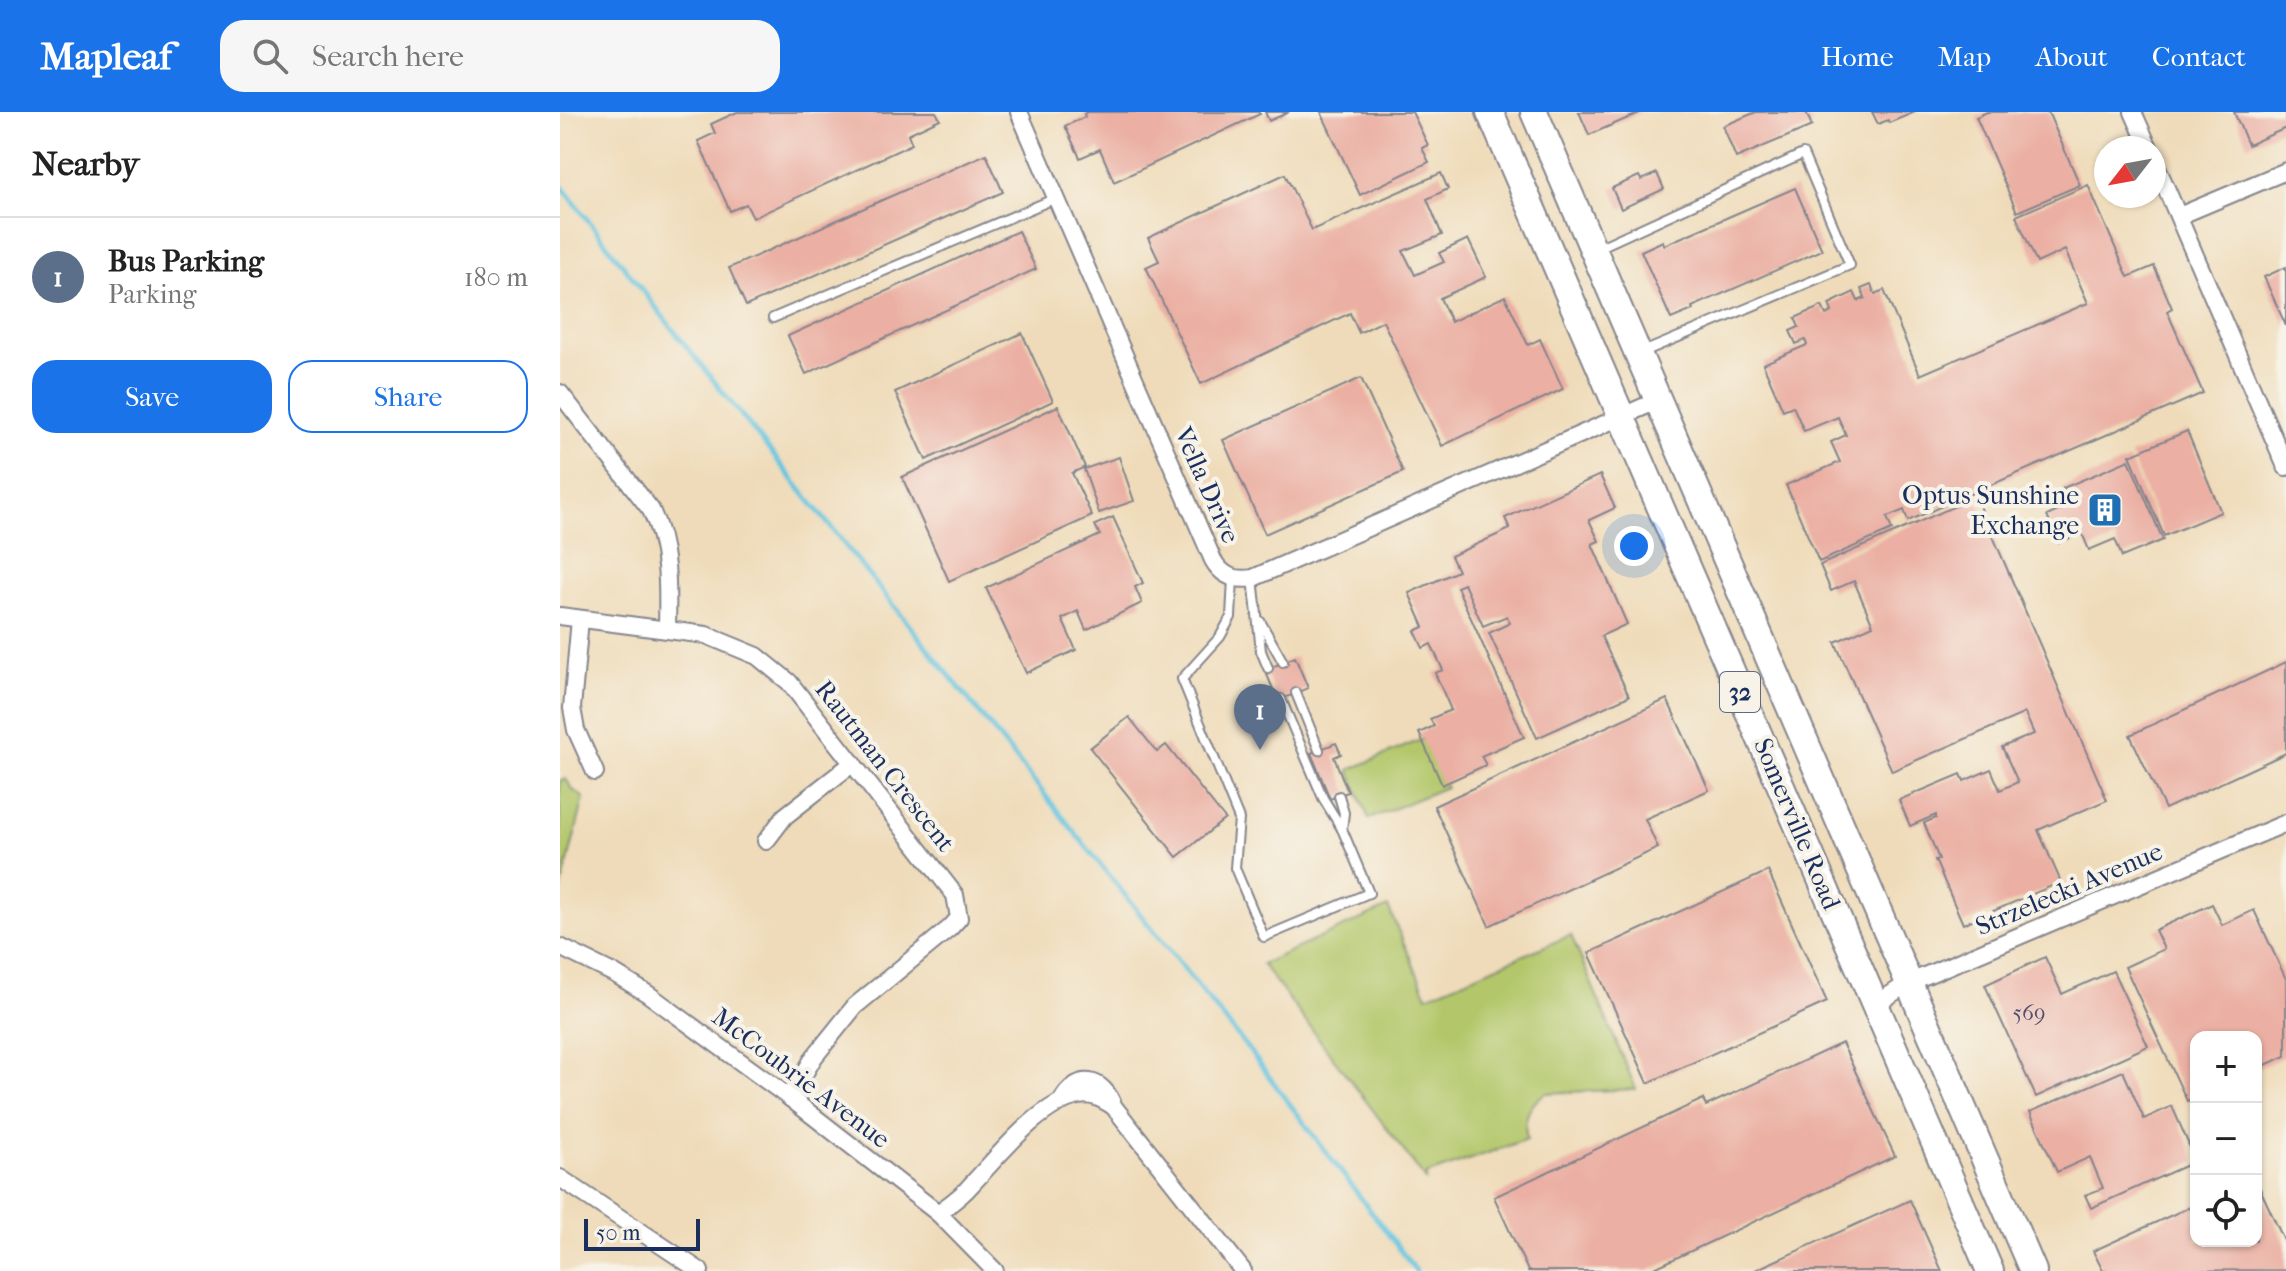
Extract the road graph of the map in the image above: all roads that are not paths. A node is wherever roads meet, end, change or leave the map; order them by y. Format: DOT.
graph roads {
  1 [pos="1019,112"];
  2 [pos="1490,112"];
  3 [pos="1534,112"];
  4 [pos="2133,112"];
  5 [pos="2144,136"];
  6 [pos="2286,171"];
  7 [pos="2166,187"];
  8 [pos="1056,198"];
  9 [pos="2179,216"];
  10 [pos="1594,250"];
  11 [pos="773,318"];
  12 [pos="1639,354"];
  13 [pos="560,393"];
  14 [pos="1659,400"];
  15 [pos="1621,416"];
  16 [pos="2286,467"];
  17 [pos="1233,578"];
  18 [pos="1253,578"];
  19 [pos="560,616"];
  20 [pos="1257,617"];
  21 [pos="580,619"];
  22 [pos="667,628"];
  23 [pos="1283,662"];
  24 [pos="1268,668"];
  25 [pos="1296,693"];
  26 [pos="1281,699"];
  27 [pos="1319,750"];
  28 [pos="853,763"];
  29 [pos="595,772"];
  30 [pos="1339,796"];
  31 [pos="2286,823"];
  32 [pos="1342,829"];
  33 [pos="766,841"];
  34 [pos="560,947"];
  35 [pos="1908,983"];
  36 [pos="1875,1005"];
  37 [pos="785,1094"];
  38 [pos="563,1179"];
  39 [pos="944,1219"];
  40 [pos="692,1269"];
  41 [pos="995,1271"];
  42 [pos="1243,1271"];
  43 [pos="1990,1271"];
  44 [pos="2033,1271"];
  1 -- 8 [label="street, Vella Drive"];
  2 -- 15 [label="main road, Somerville Road / 32"];
  3 -- 10 [label="main road, Somerville Road / 32"];
  4 -- 5 [label="street"];
  6 -- 9 [label="street"];
  7 -- 9 [label="street"];
  8 -- 11 [label="lane"];
  8 -- 17 [label="street, Vella Drive"];
  9 -- 16 [label="street"];
  10 -- 12 [label="main road, Somerville Road / 32"];
  10 -- 12 [label="lane"];
  12 -- 14 [label="main road, Somerville Road / 32"];
  13 -- 22 [label="street"];
  14 -- 15 [label="street, Vella Drive"];
  14 -- 35 [label="main road, Somerville Road / 32"];
  15 -- 18 [label="street, Vella Drive"];
  15 -- 36 [label="main road, Somerville Road / 32"];
  17 -- 18 [label="street, Vella Drive"];
  17 -- 32 [label="lane"];
  18 -- 20 [label="lane"];
  19 -- 21 [label="street, Rautman Crescent"];
  20 -- 23 [label="lane"];
  20 -- 24 [label="lane"];
  21 -- 22 [label="street, Rautman Crescent"];
  21 -- 29 [label="street"];
  22 -- 28 [label="street, Rautman Crescent"];
  25 -- 27 [label="lane"];
  26 -- 32 [label="lane"];
  28 -- 33 [label="street"];
  28 -- 37 [label="street, Rautman Crescent"];
  30 -- 32 [label="lane"];
  31 -- 35 [label="street, Strzelecki Avenue"];
  34 -- 37 [label="street, McCoubrie Avenue"];
  35 -- 36 [label="street, Strzelecki Avenue"];
  35 -- 44 [label="main road, Somerville Road / 32"];
  36 -- 43 [label="main road, Somerville Road / 32"];
  37 -- 39 [label="street, McCoubrie Avenue"];
  38 -- 40 [label="street"];
  39 -- 41 [label="street, McCoubrie Avenue"];
  39 -- 42 [label="street"];
}
